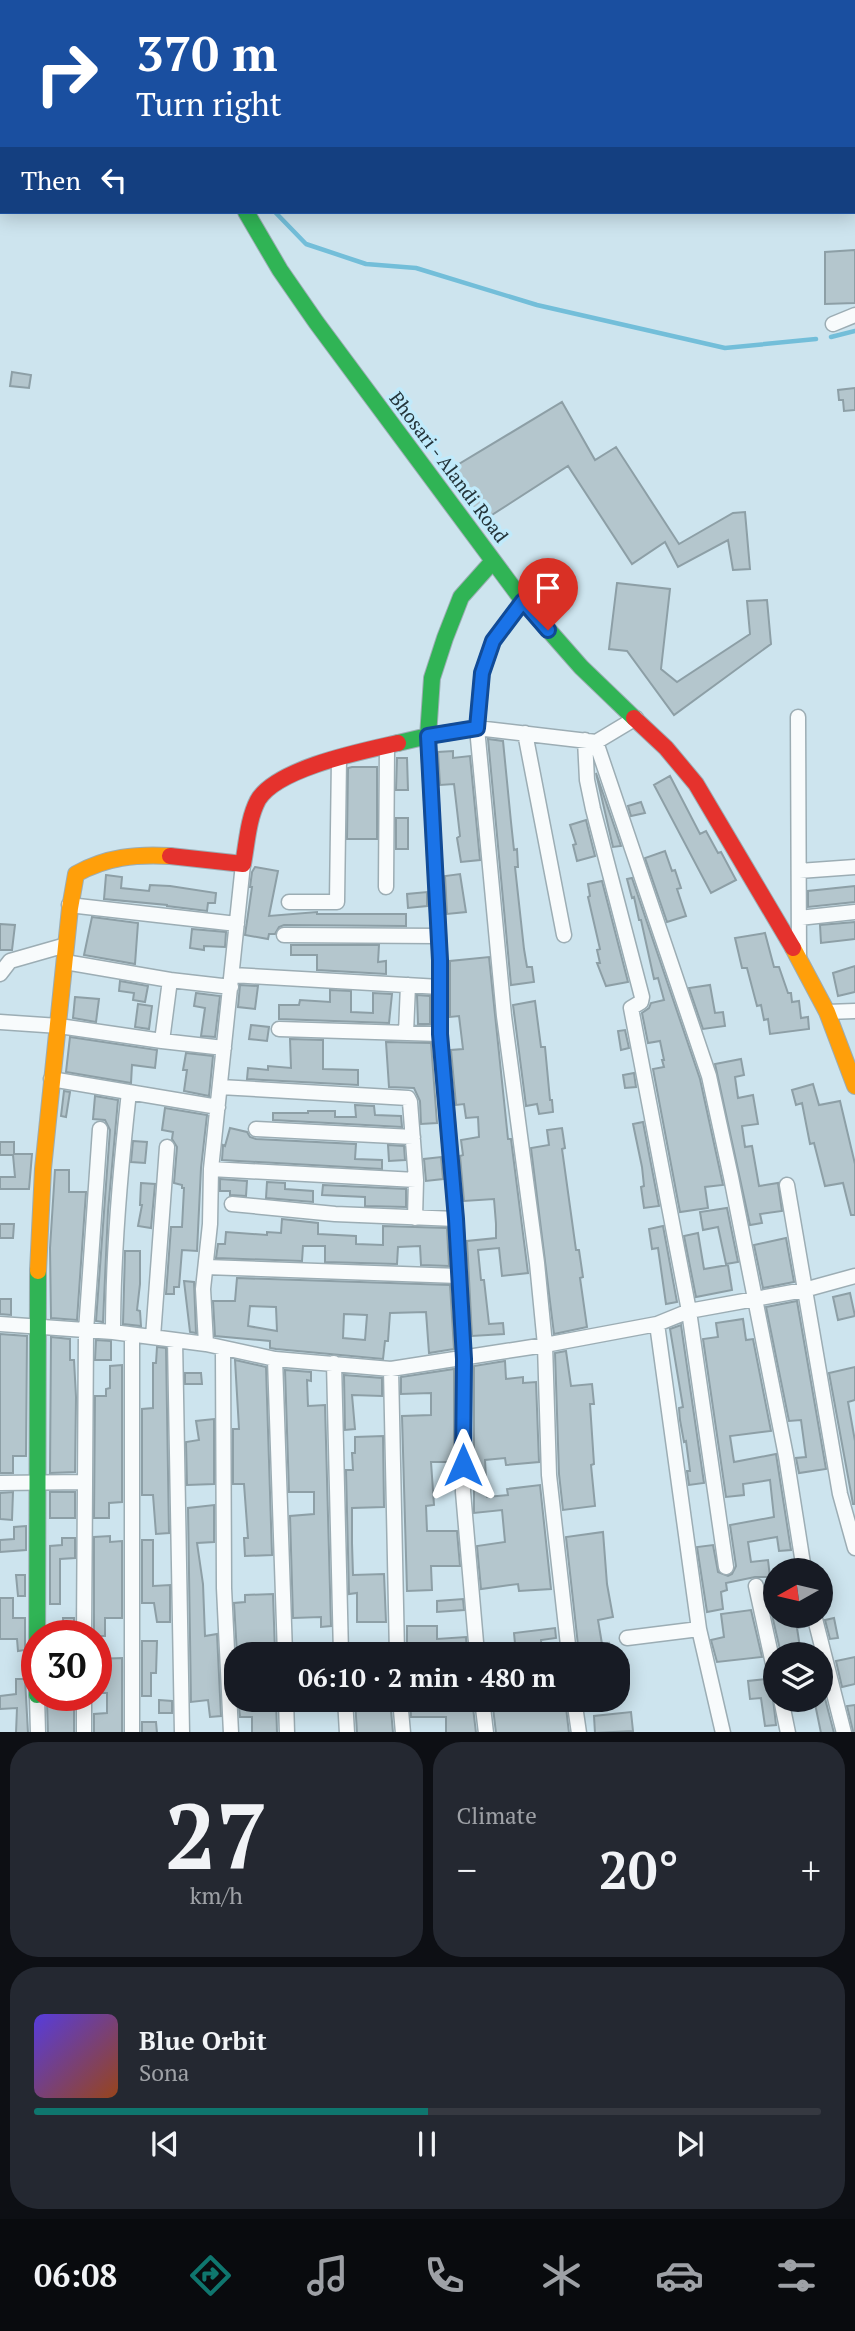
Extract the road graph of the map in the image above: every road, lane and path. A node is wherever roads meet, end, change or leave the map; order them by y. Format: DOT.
graph roads {
  1 [pos="247,214"];
  2 [pos="855,315"];
  3 [pos="833,324"];
  4 [pos="493,561"];
  5 [pos="523,601"];
  6 [pos="798,717"];
  7 [pos="636,719"];
  8 [pos="477,728"];
  9 [pos="525,733"];
  10 [pos="428,736"];
  11 [pos="590,741"];
  12 [pos="387,746"];
  13 [pos="339,759"];
  14 [pos="243,864"];
  15 [pos="855,867"];
  16 [pos="799,871"];
  17 [pos="386,887"];
  18 [pos="289,902"];
  19 [pos="69,905"];
  20 [pos="855,912"];
  21 [pos="799,918"];
  22 [pos="237,924"];
  23 [pos="284,935"];
  24 [pos="564,935"];
  25 [pos="438,936"];
  26 [pos="66,953"];
  27 [pos="799,959"];
  28 [pos="0,974"];
  29 [pos="170,980"];
  30 [pos="232,981"];
  31 [pos="408,985"];
  32 [pos="440,987"];
  33 [pos="855,1011"];
  34 [pos="827,1012"];
  35 [pos="0,1022"];
  36 [pos="59,1026"];
  37 [pos="279,1029"];
  38 [pos="406,1033"];
  39 [pos="440,1034"];
  40 [pos="162,1041"];
  41 [pos="224,1048"];
  42 [pos="51,1079"];
  43 [pos="855,1086"];
  44 [pos="220,1087"];
  45 [pos="128,1092"];
  46 [pos="218,1107"];
  47 [pos="100,1129"];
  48 [pos="256,1129"];
  49 [pos="413,1137"];
  50 [pos="167,1147"];
  51 [pos="211,1169"];
  52 [pos="416,1180"];
  53 [pos="787,1185"];
  54 [pos="232,1205"];
  55 [pos="415,1218"];
  56 [pos="456,1219"];
  57 [pos="206,1266"];
  58 [pos="458,1276"];
  59 [pos="855,1276"];
  60 [pos="804,1290"];
  61 [pos="755,1300"];
  62 [pos="690,1311"];
  63 [pos="0,1324"];
  64 [pos="657,1324"];
  65 [pos="39,1327"];
  66 [pos="86,1331"];
  67 [pos="113,1332"];
  68 [pos="132,1335"];
  69 [pos="153,1337"];
  70 [pos="175,1340"];
  71 [pos="205,1344"];
  72 [pos="545,1345"];
  73 [pos="223,1349"];
  74 [pos="275,1359"];
  75 [pos="464,1359"];
  76 [pos="334,1363"];
  77 [pos="391,1369"];
  78 [pos="85,1482"];
  79 [pos="0,1483"];
  80 [pos="37,1483"];
  81 [pos="855,1548"];
  82 [pos="802,1558"];
  83 [pos="726,1567"];
  84 [pos="756,1586"];
  85 [pos="37,1620"];
  86 [pos="84,1620"];
  87 [pos="817,1628"];
  88 [pos="699,1629"];
  89 [pos="627,1638"];
  90 [pos="285,1642"];
  91 [pos="341,1642"];
  92 [pos="397,1642"];
  93 [pos="476,1642"];
  94 [pos="568,1642"];
  95 [pos="768,1642"];
  96 [pos="37,1711"];
  97 [pos="84,1711"];
  98 [pos="286,1712"];
  99 [pos="346,1712"];
  100 [pos="401,1712"];
  101 [pos="484,1712"];
  102 [pos="577,1712"];
  103 [pos="784,1712"];
  104 [pos="38,1732"];
  105 [pos="84,1732"];
  106 [pos="132,1732"];
  107 [pos="182,1732"];
  108 [pos="231,1732"];
  109 [pos="287,1732"];
  110 [pos="347,1732"];
  111 [pos="403,1732"];
  112 [pos="486,1732"];
  113 [pos="579,1732"];
  114 [pos="723,1732"];
  115 [pos="788,1732"];
  116 [pos="845,1732"];
  1 -- 4 [label="street, Bhosari - Alandi Road"];
  2 -- 3 [label="street"];
  4 -- 5 [label="street, Bhosari - Alandi Road"];
  4 -- 10 [label="street"];
  5 -- 7 [label="street, Bhosari - Alandi Road"];
  5 -- 8 [label="street"];
  6 -- 16 [label="street"];
  7 -- 11 [label="street"];
  7 -- 27 [label="street, Bhosari - Alandi Road"];
  8 -- 9 [label="street"];
  8 -- 10 [label="street"];
  8 -- 72 [label="street"];
  9 -- 11 [label="street"];
  9 -- 24 [label="street"];
  10 -- 12 [label="street"];
  10 -- 25 [label="street"];
  11 -- 61 [label="street"];
  11 -- 62 [label="street"];
  12 -- 13 [label="street"];
  12 -- 17 [label="street"];
  13 -- 14 [label="street"];
  13 -- 18 [label="street"];
  14 -- 19 [label="street"];
  14 -- 22 [label="street"];
  15 -- 16 [label="street"];
  16 -- 21 [label="street"];
  19 -- 22 [label="street"];
  19 -- 26 [label="street"];
  20 -- 21 [label="street"];
  21 -- 27 [label="street"];
  22 -- 30 [label="street"];
  23 -- 25 [label="street"];
  25 -- 32 [label="street"];
  26 -- 28 [label="street"];
  26 -- 29 [label="street"];
  26 -- 36 [label="street"];
  27 -- 34 [label="street, Bhosari - Alandi Road"];
  29 -- 30 [label="street"];
  29 -- 40 [label="street"];
  30 -- 31 [label="street"];
  30 -- 41 [label="street"];
  31 -- 32 [label="street"];
  31 -- 38 [label="street"];
  32 -- 39 [label="street"];
  33 -- 34 [label="street"];
  34 -- 43 [label="street, Bhosari - Alandi Road"];
  35 -- 36 [label="street"];
  36 -- 40 [label="street"];
  36 -- 42 [label="street"];
  37 -- 38 [label="street"];
  38 -- 39 [label="street"];
  39 -- 56 [label="street"];
  40 -- 41 [label="street"];
  41 -- 44 [label="street"];
  42 -- 45 [label="street"];
  42 -- 65 [label="street"];
  44 -- 46 [label="street"];
  44 -- 49 [label="street"];
  45 -- 46 [label="street"];
  45 -- 67 [label="street"];
  46 -- 51 [label="street"];
  47 -- 66 [label="street"];
  48 -- 49 [label="street"];
  49 -- 52 [label="street"];
  50 -- 69 [label="street"];
  51 -- 52 [label="street"];
  51 -- 57 [label="street"];
  52 -- 55 [label="street"];
  53 -- 60 [label="street"];
  54 -- 55 [label="street"];
  55 -- 56 [label="street"];
  56 -- 58 [label="street"];
  57 -- 58 [label="street"];
  57 -- 71 [label="street"];
  58 -- 75 [label="street"];
  59 -- 60 [label="street"];
  60 -- 61 [label="street"];
  60 -- 81 [label="street"];
  61 -- 62 [label="street"];
  61 -- 82 [label="street"];
  62 -- 64 [label="street"];
  62 -- 83 [label="street"];
  63 -- 65 [label="street"];
  64 -- 72 [label="street"];
  64 -- 88 [label="street"];
  65 -- 66 [label="street"];
  65 -- 80 [label="street"];
  66 -- 67 [label="street"];
  66 -- 78 [label="street"];
  67 -- 68 [label="street"];
  68 -- 69 [label="street"];
  68 -- 106 [label="street"];
  69 -- 70 [label="street"];
  70 -- 71 [label="street"];
  70 -- 107 [label="street"];
  71 -- 73 [label="street"];
  72 -- 75 [label="street"];
  72 -- 94 [label="street"];
  73 -- 74 [label="street"];
  73 -- 108 [label="street"];
  74 -- 76 [label="street"];
  74 -- 90 [label="street"];
  75 -- 77 [label="street"];
  75 -- 93 [label="street"];
  76 -- 77 [label="street"];
  76 -- 91 [label="street"];
  77 -- 92 [label="street"];
  78 -- 80 [label="street"];
  78 -- 86 [label="street"];
  79 -- 80 [label="street"];
  80 -- 85 [label="street"];
  84 -- 95 [label="street"];
  87 -- 116 [label="street"];
  88 -- 89 [label="street"];
  88 -- 114 [label="street"];
  96 -- 104 [label="street"];
  97 -- 105 [label="street"];
  98 -- 109 [label="street"];
  99 -- 110 [label="street"];
  100 -- 111 [label="street"];
  101 -- 112 [label="street"];
  102 -- 113 [label="street"];
  103 -- 115 [label="street"];
}
